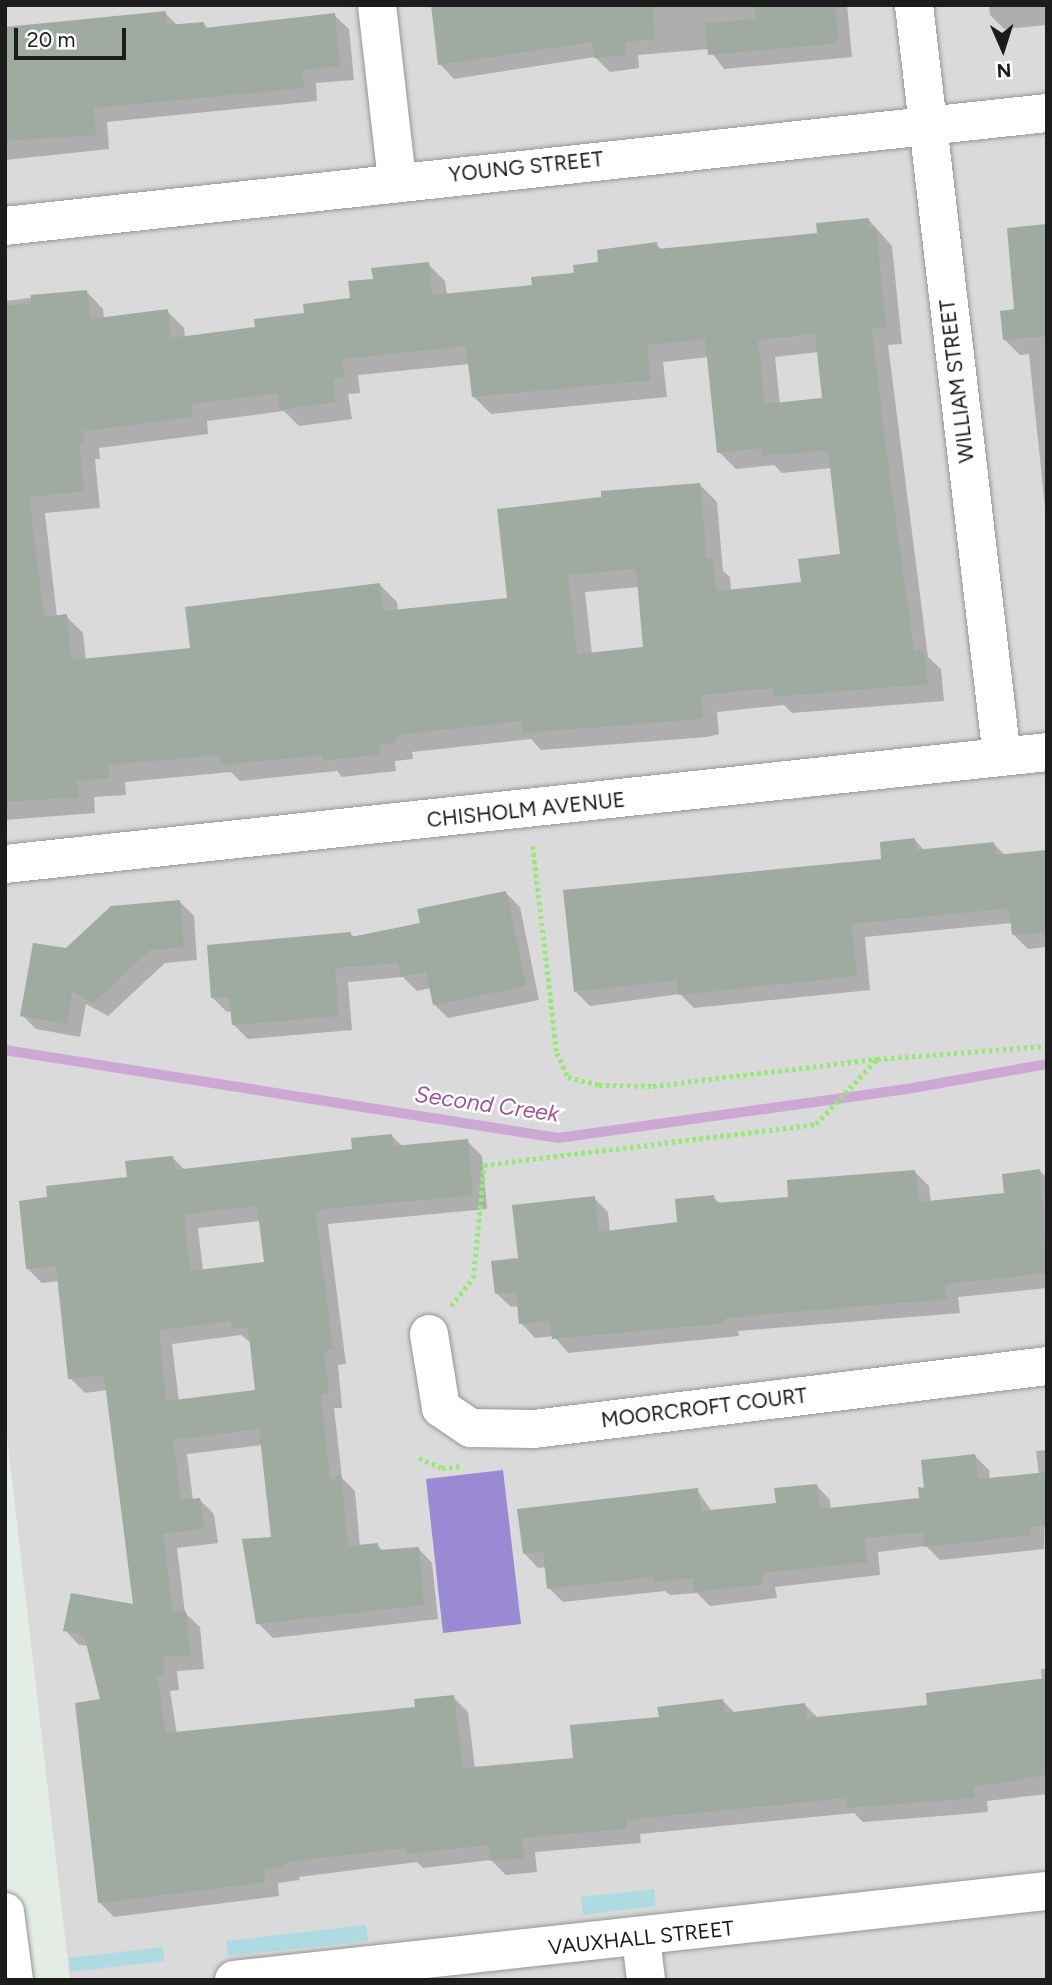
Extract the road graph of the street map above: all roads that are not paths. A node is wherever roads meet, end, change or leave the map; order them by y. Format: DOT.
graph roads {
  1 [pos="377,5"];
  2 [pos="914,5"];
  3 [pos="1047,113"];
  4 [pos="927,127"];
  5 [pos="397,180"];
  6 [pos="5,226"];
  7 [pos="1047,752"];
  8 [pos="1002,757"];
  9 [pos="5,864"];
  10 [pos="429,1335"];
  11 [pos="1047,1366"];
  12 [pos="1047,1891"];
  13 [pos="5,1912"];
  14 [pos="641,1938"];
  15 [pos="14,1980"];
  16 [pos="234,1980"];
  17 [pos="646,1980"];
  1 -- 5 [label="street"];
  2 -- 4 [label="street, WILLIAM STREET"];
  3 -- 4 [label="street, YOUNG STREET"];
  4 -- 5 [label="street, YOUNG STREET"];
  4 -- 8 [label="street, WILLIAM STREET"];
  5 -- 6 [label="street, YOUNG STREET"];
  7 -- 8 [label="street, CHISHOLM AVENUE"];
  8 -- 9 [label="street, CHISHOLM AVENUE"];
  10 -- 11 [label="street, MOORCROFT COURT"];
  12 -- 14 [label="street, VAUXHALL STREET"];
  13 -- 15 [label="street"];
  14 -- 16 [label="street, VAUXHALL STREET"];
  14 -- 17 [label="street"];
}
